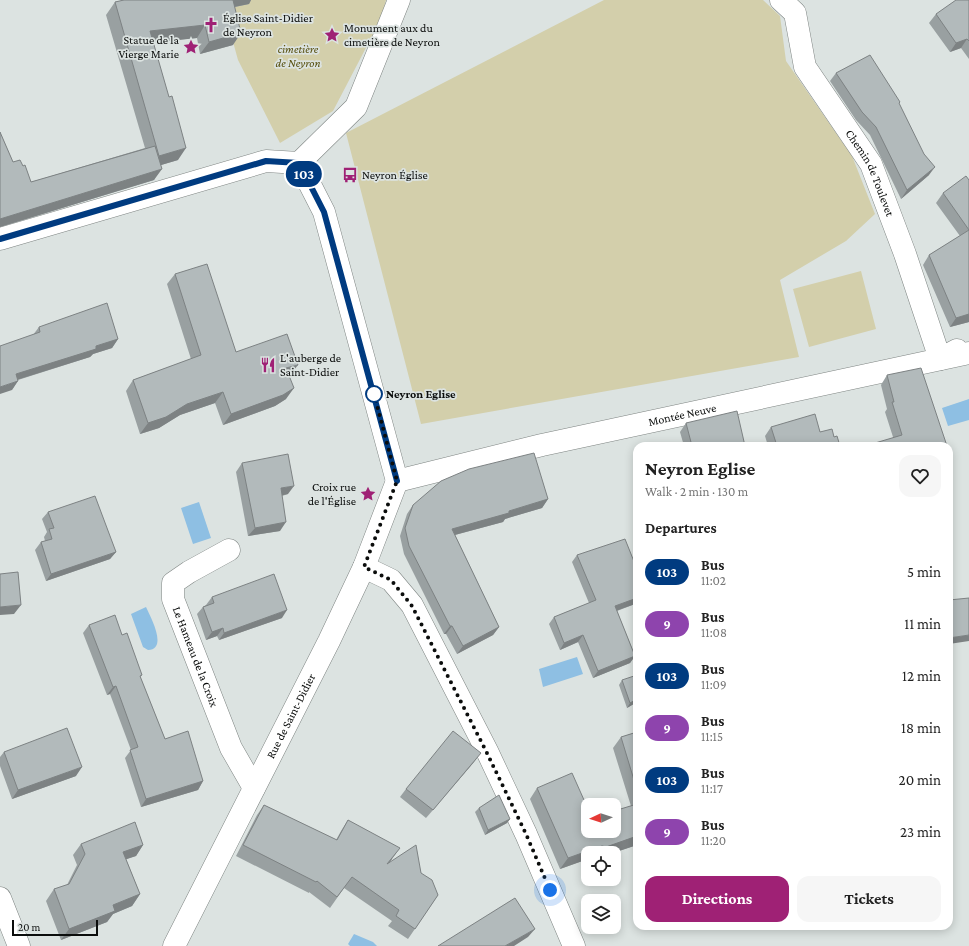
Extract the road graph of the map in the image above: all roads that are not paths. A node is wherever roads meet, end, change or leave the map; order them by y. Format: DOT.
graph roads {
  1 [pos="400,0"];
  2 [pos="781,0"];
  3 [pos="299,163"];
  4 [pos="0,239"];
  5 [pos="969,343"];
  6 [pos="969,353"];
  7 [pos="940,359"];
  8 [pos="397,481"];
  9 [pos="229,550"];
  10 [pos="364,567"];
  11 [pos="254,788"];
  12 [pos="0,898"];
  13 [pos="18,946"];
  14 [pos="174,946"];
  15 [pos="574,946"];
  1 -- 3 [label="street"];
  2 -- 7 [label="street, Chemin de Toulevet"];
  3 -- 4 [label="street"];
  3 -- 8 [label="street"];
  5 -- 7 [label="street"];
  6 -- 7 [label="street, Montée Neuve"];
  7 -- 8 [label="street, Montée Neuve"];
  8 -- 10 [label="street, Rue de Saint-Didier"];
  9 -- 11 [label="street, Le Hameau de la Croix"];
  10 -- 11 [label="street, Rue de Saint-Didier"];
  10 -- 15 [label="street"];
  11 -- 14 [label="street, Rue de Saint-Didier"];
  12 -- 13 [label="street"];
}
